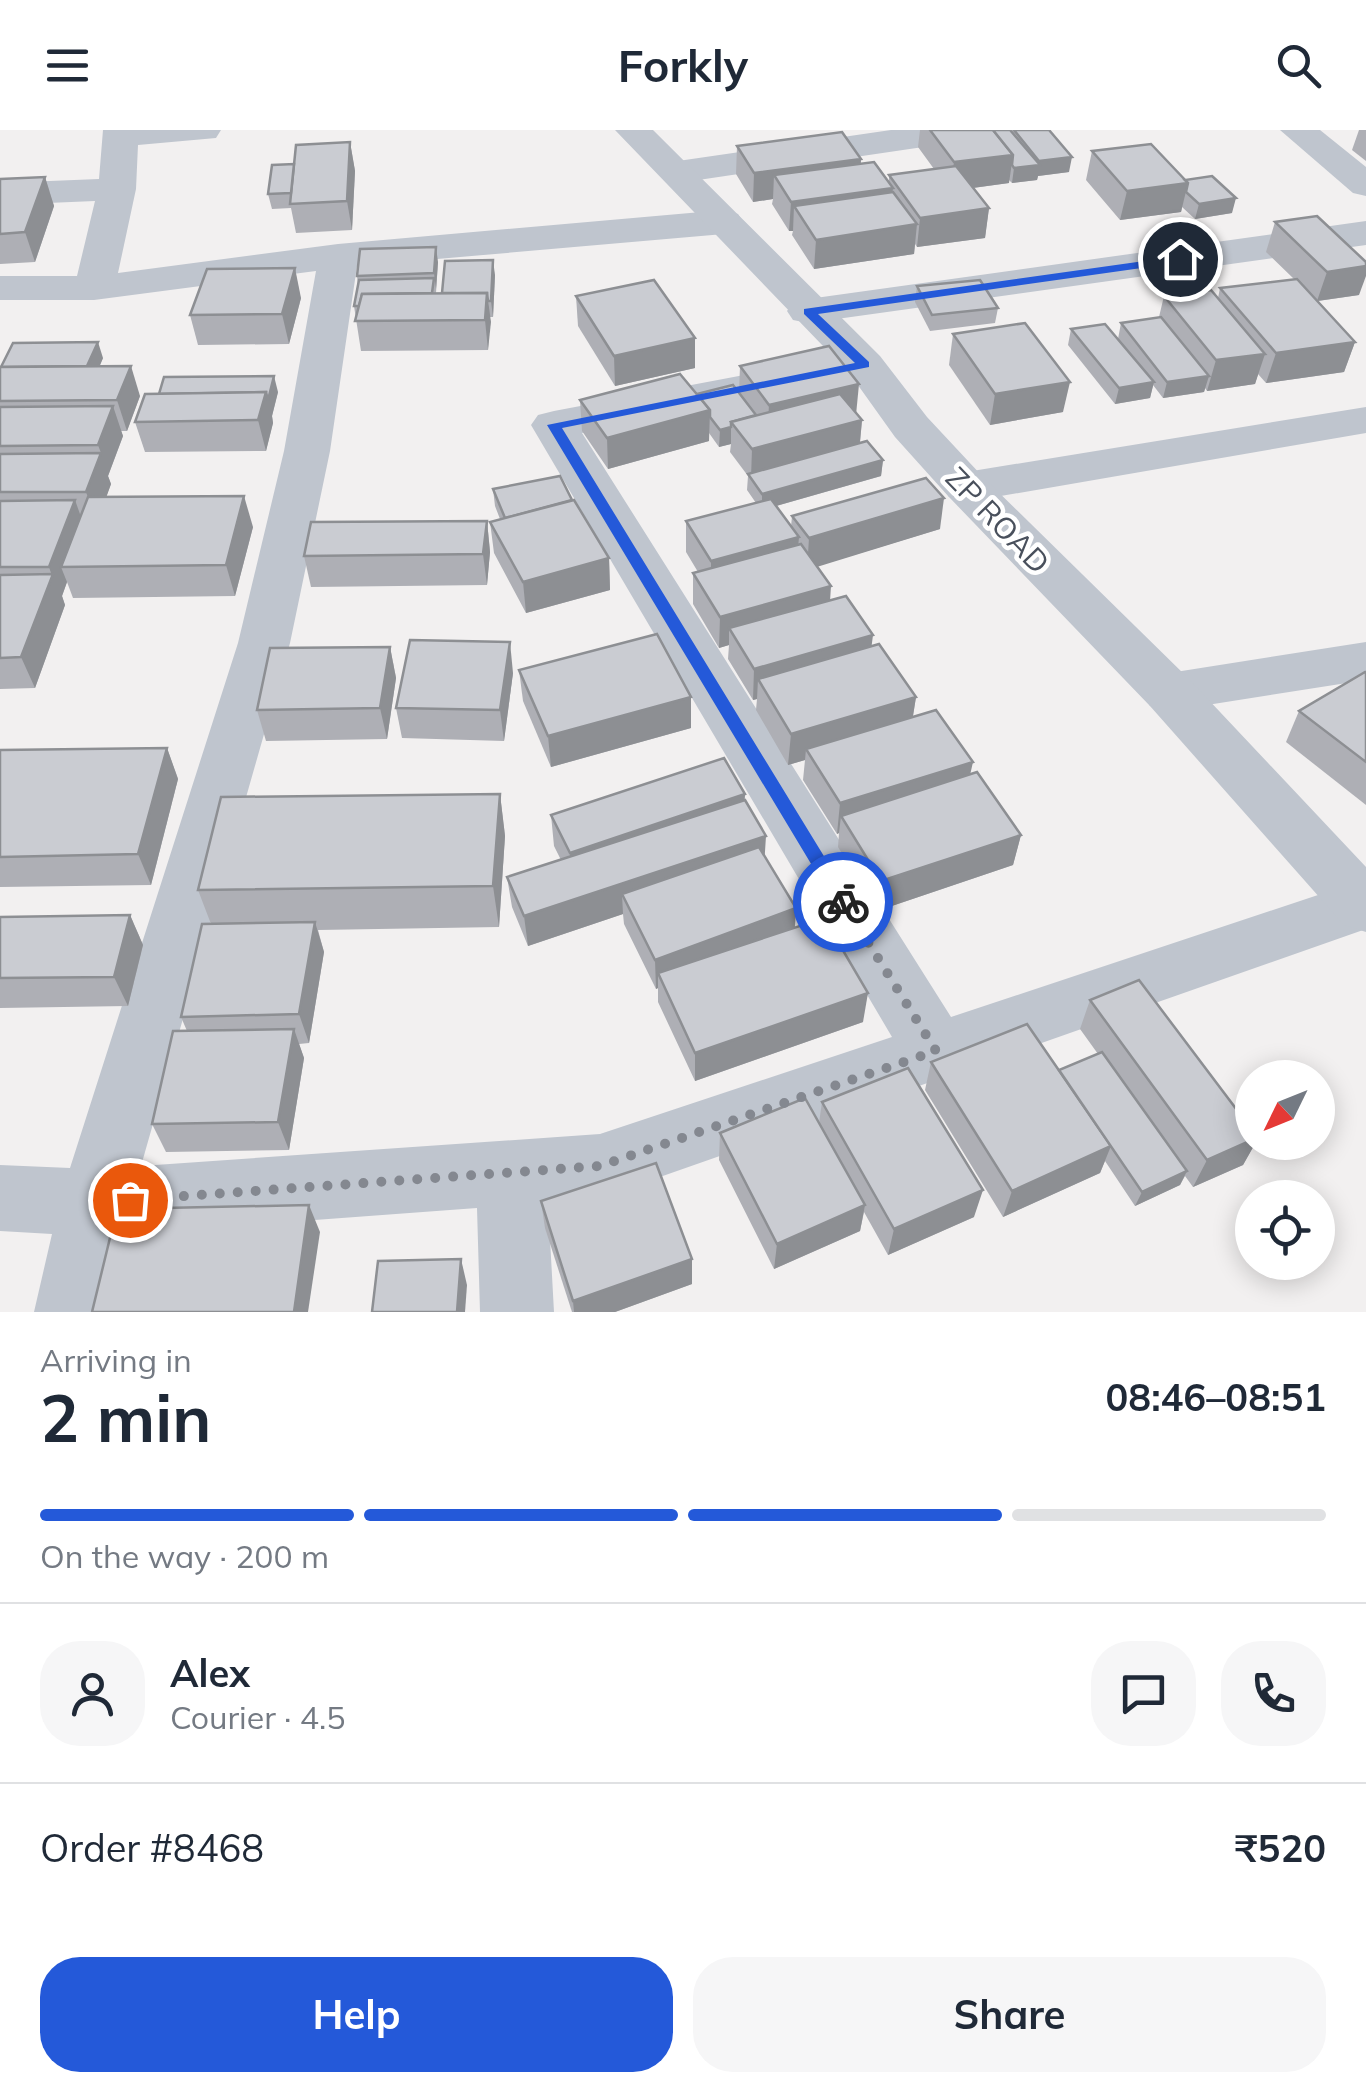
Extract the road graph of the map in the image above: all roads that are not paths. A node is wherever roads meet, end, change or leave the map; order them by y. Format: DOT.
graph roads {
  1 [pos="203,130"];
  2 [pos="633,130"];
  3 [pos="964,130"];
  4 [pos="1298,130"];
  5 [pos="121,133"];
  6 [pos="678,172"];
  7 [pos="1366,185"];
  8 [pos="117,189"];
  9 [pos="0,194"];
  10 [pos="724,222"];
  11 [pos="1366,233"];
  12 [pos="338,256"];
  13 [pos="10,288"];
  14 [pos="94,288"];
  15 [pos="808,311"];
  16 [pos="0,334"];
  17 [pos="865,364"];
  18 [pos="1366,420"];
  19 [pos="966,487"];
  20 [pos="1366,661"];
  21 [pos="1169,692"];
  22 [pos="1365,905"];
  23 [pos="936,1051"];
  24 [pos="511,1173"];
  25 [pos="0,1198"];
  26 [pos="92,1202"];
  27 [pos="71,1312"];
  28 [pos="517,1312"];
  1 -- 5 [label="street"];
  2 -- 6 [label="street, ZP ROAD"];
  3 -- 6 [label="street"];
  4 -- 7 [label="street"];
  5 -- 8 [label="street"];
  6 -- 10 [label="street, ZP ROAD"];
  8 -- 9 [label="street"];
  8 -- 14 [label="street"];
  10 -- 12 [label="street"];
  10 -- 15 [label="street, ZP ROAD"];
  11 -- 15 [label="street"];
  12 -- 14 [label="street"];
  12 -- 26 [label="street"];
  13 -- 14 [label="street"];
  13 -- 16 [label="street"];
  15 -- 17 [label="street, ZP ROAD"];
  17 -- 19 [label="street, ZP ROAD"];
  17 -- 23 [label="street"];
  18 -- 19 [label="street"];
  19 -- 21 [label="street, ZP ROAD"];
  20 -- 21 [label="street"];
  21 -- 22 [label="street, ZP ROAD"];
  22 -- 23 [label="street"];
  23 -- 24 [label="street"];
  24 -- 26 [label="street"];
  24 -- 28 [label="street"];
  25 -- 26 [label="street"];
  26 -- 27 [label="street"];
}
